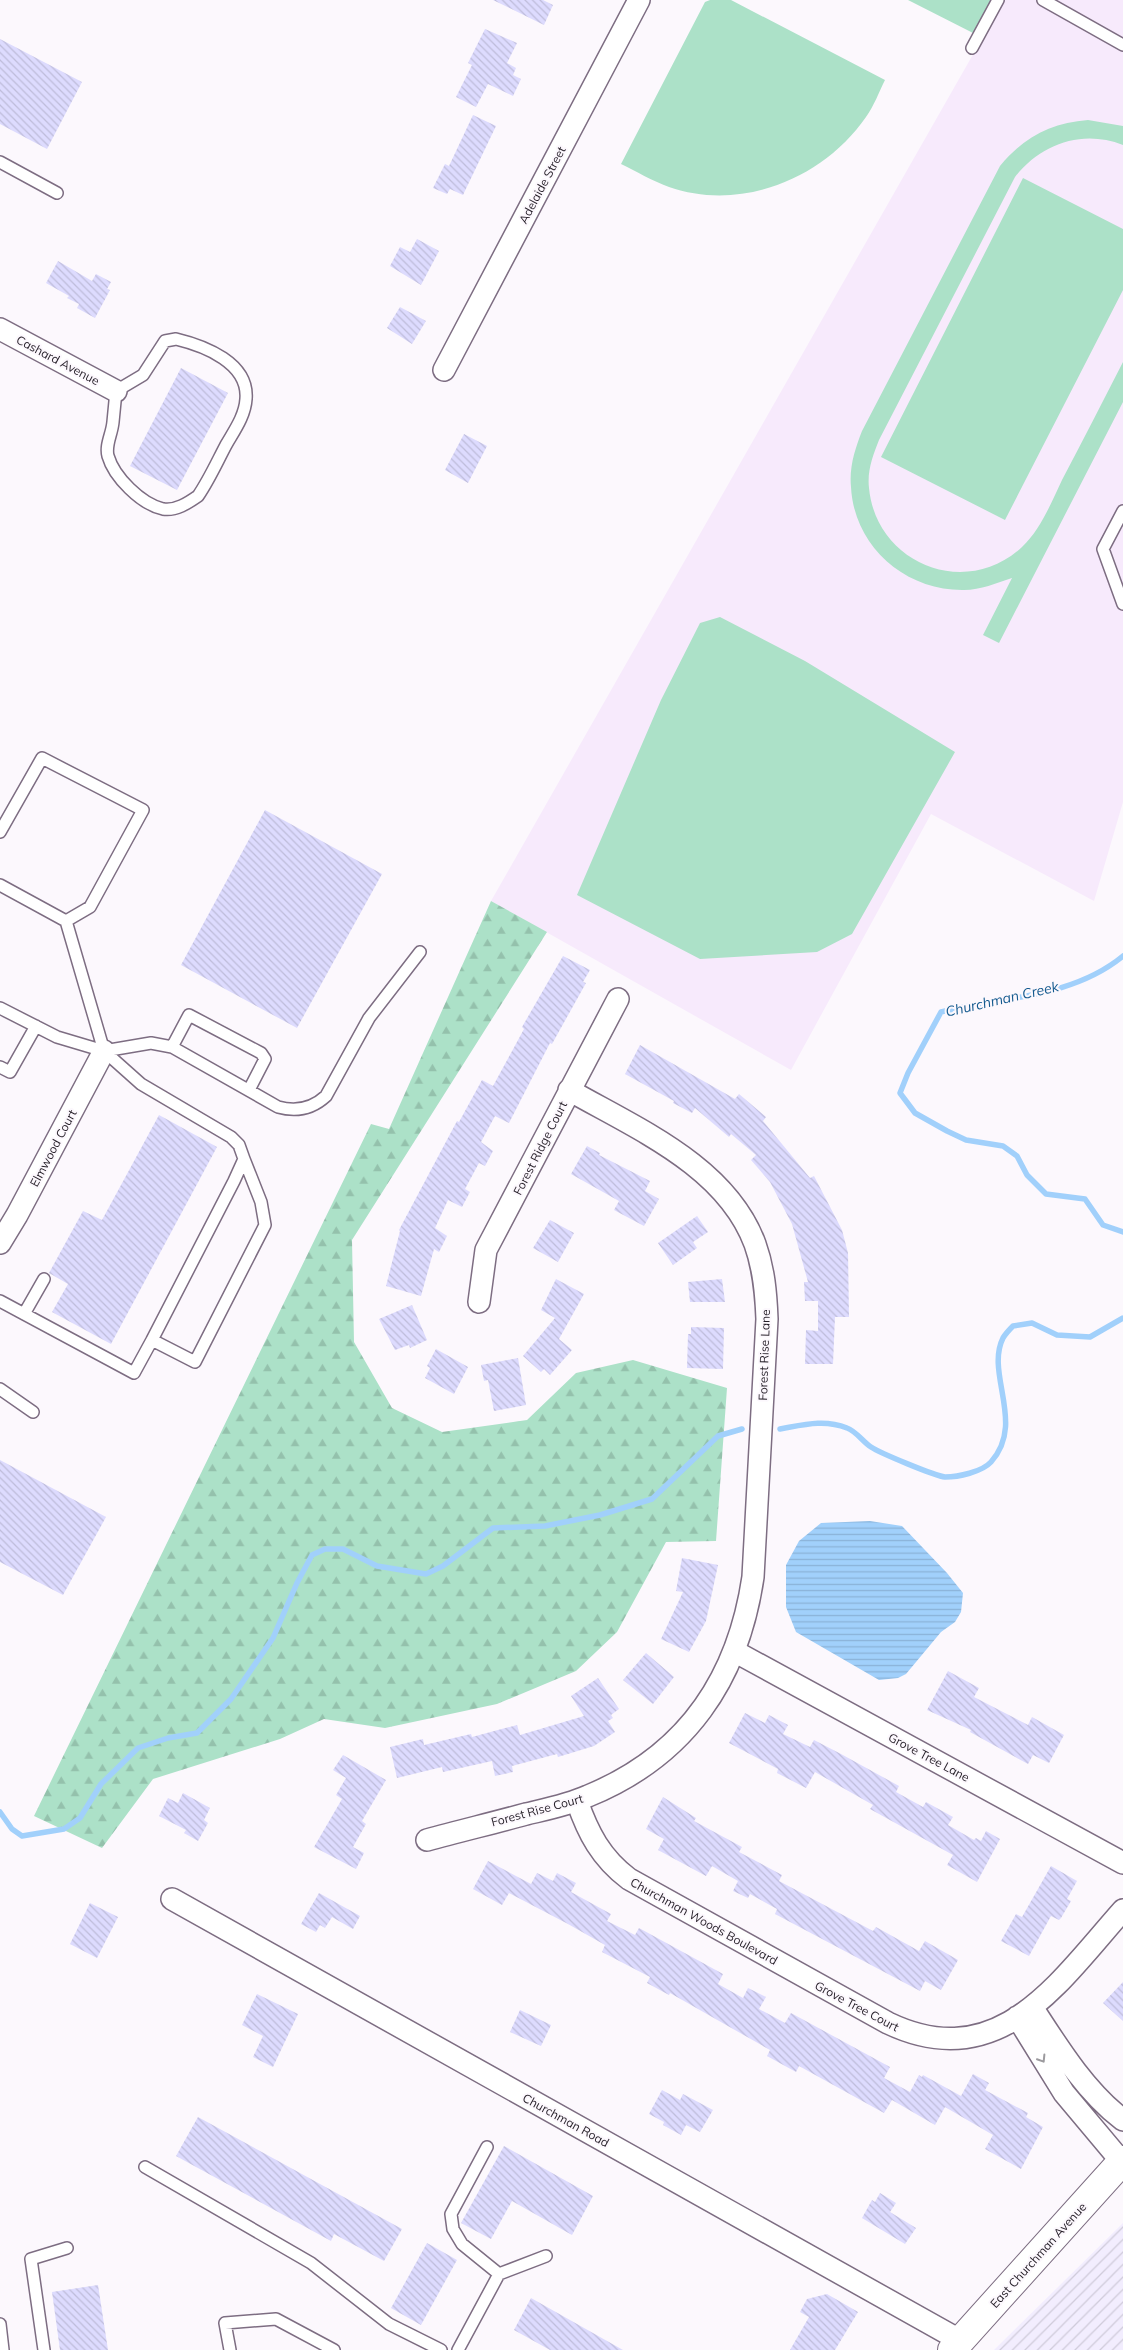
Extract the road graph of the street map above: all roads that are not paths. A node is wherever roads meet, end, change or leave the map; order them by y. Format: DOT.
graph roads {
  1 [pos="639,0"];
  2 [pos="998,0"];
  3 [pos="1043,0"];
  4 [pos="1123,46"];
  5 [pos="972,48"];
  6 [pos="0,162"];
  7 [pos="57,193"];
  8 [pos="0,329"];
  9 [pos="444,370"];
  10 [pos="116,391"];
  11 [pos="1123,511"];
  12 [pos="1123,604"];
  13 [pos="0,832"];
  14 [pos="0,885"];
  15 [pos="66,921"];
  16 [pos="420,952"];
  17 [pos="618,1000"];
  18 [pos="0,1008"];
  19 [pos="36,1026"];
  20 [pos="172,1047"];
  21 [pos="104,1051"];
  22 [pos="0,1066"];
  23 [pos="249,1090"];
  24 [pos="570,1090"];
  25 [pos="244,1158"];
  26 [pos="0,1243"];
  27 [pos="44,1279"];
  28 [pos="0,1301"];
  29 [pos="479,1302"];
  30 [pos="24,1314"];
  31 [pos="152,1340"];
  32 [pos="0,1389"];
  33 [pos="33,1412"];
  34 [pos="734,1652"];
  35 [pos="577,1800"];
  36 [pos="427,1840"];
  37 [pos="1123,1863"];
  38 [pos="172,1899"];
  39 [pos="1123,1910"];
  40 [pos="784,1966"];
  41 [pos="1024,2012"];
  42 [pos="1123,2120"];
  43 [pos="487,2147"];
  44 [pos="1122,2161"];
  45 [pos="145,2167"];
  46 [pos="67,2248"];
  47 [pos="546,2256"];
  48 [pos="499,2274"];
  49 [pos="0,2324"];
  50 [pos="956,2345"];
  51 [pos="4,2350"];
  52 [pos="44,2350"];
  53 [pos="230,2350"];
  54 [pos="334,2350"];
  55 [pos="441,2350"];
  56 [pos="458,2350"];
  1 -- 9 [label="street, Adelaide Street"];
  2 -- 5 [label="lane"];
  3 -- 4 [label="lane"];
  6 -- 7 [label="lane"];
  8 -- 10 [label="street, Cashard Avenue"];
  10 -- 10 [label="lane"];
  11 -- 12 [label="lane"];
  13 -- 15 [label="lane"];
  14 -- 15 [label="lane"];
  15 -- 21 [label="lane"];
  16 -- 23 [label="lane"];
  17 -- 24 [label="street, Forest Ridge Court"];
  18 -- 19 [label="lane"];
  19 -- 21 [label="lane"];
  19 -- 22 [label="lane"];
  20 -- 21 [label="lane"];
  20 -- 23 [label="lane"];
  20 -- 23 [label="lane"];
  21 -- 25 [label="lane"];
  21 -- 26 [label="street, Elmwood Court"];
  24 -- 29 [label="street, Forest Ridge Court"];
  24 -- 34 [label="street, Forest Rise Lane"];
  25 -- 31 [label="lane"];
  25 -- 31 [label="lane"];
  27 -- 30 [label="lane"];
  28 -- 30 [label="lane"];
  30 -- 31 [label="lane"];
  32 -- 33 [label="lane"];
  34 -- 35 [label="street, Forest Rise Court"];
  34 -- 37 [label="street, Grove Tree Lane"];
  35 -- 36 [label="street, Forest Rise Court"];
  35 -- 40 [label="street, Churchman Woods Boulevard"];
  38 -- 50 [label="street, Churchman Road"];
  39 -- 41 [label="street, Grove Tree Court"];
  40 -- 41 [label="street, Grove Tree Court"];
  41 -- 42 [label="street"];
  41 -- 44 [label="street, one-way"];
  43 -- 48 [label="lane"];
  44 -- 50 [label="street, East Churchman Avenue"];
  45 -- 55 [label="lane"];
  46 -- 52 [label="lane"];
  47 -- 48 [label="lane"];
  48 -- 56 [label="lane"];
  49 -- 51 [label="lane"];
  53 -- 54 [label="lane"];
}
